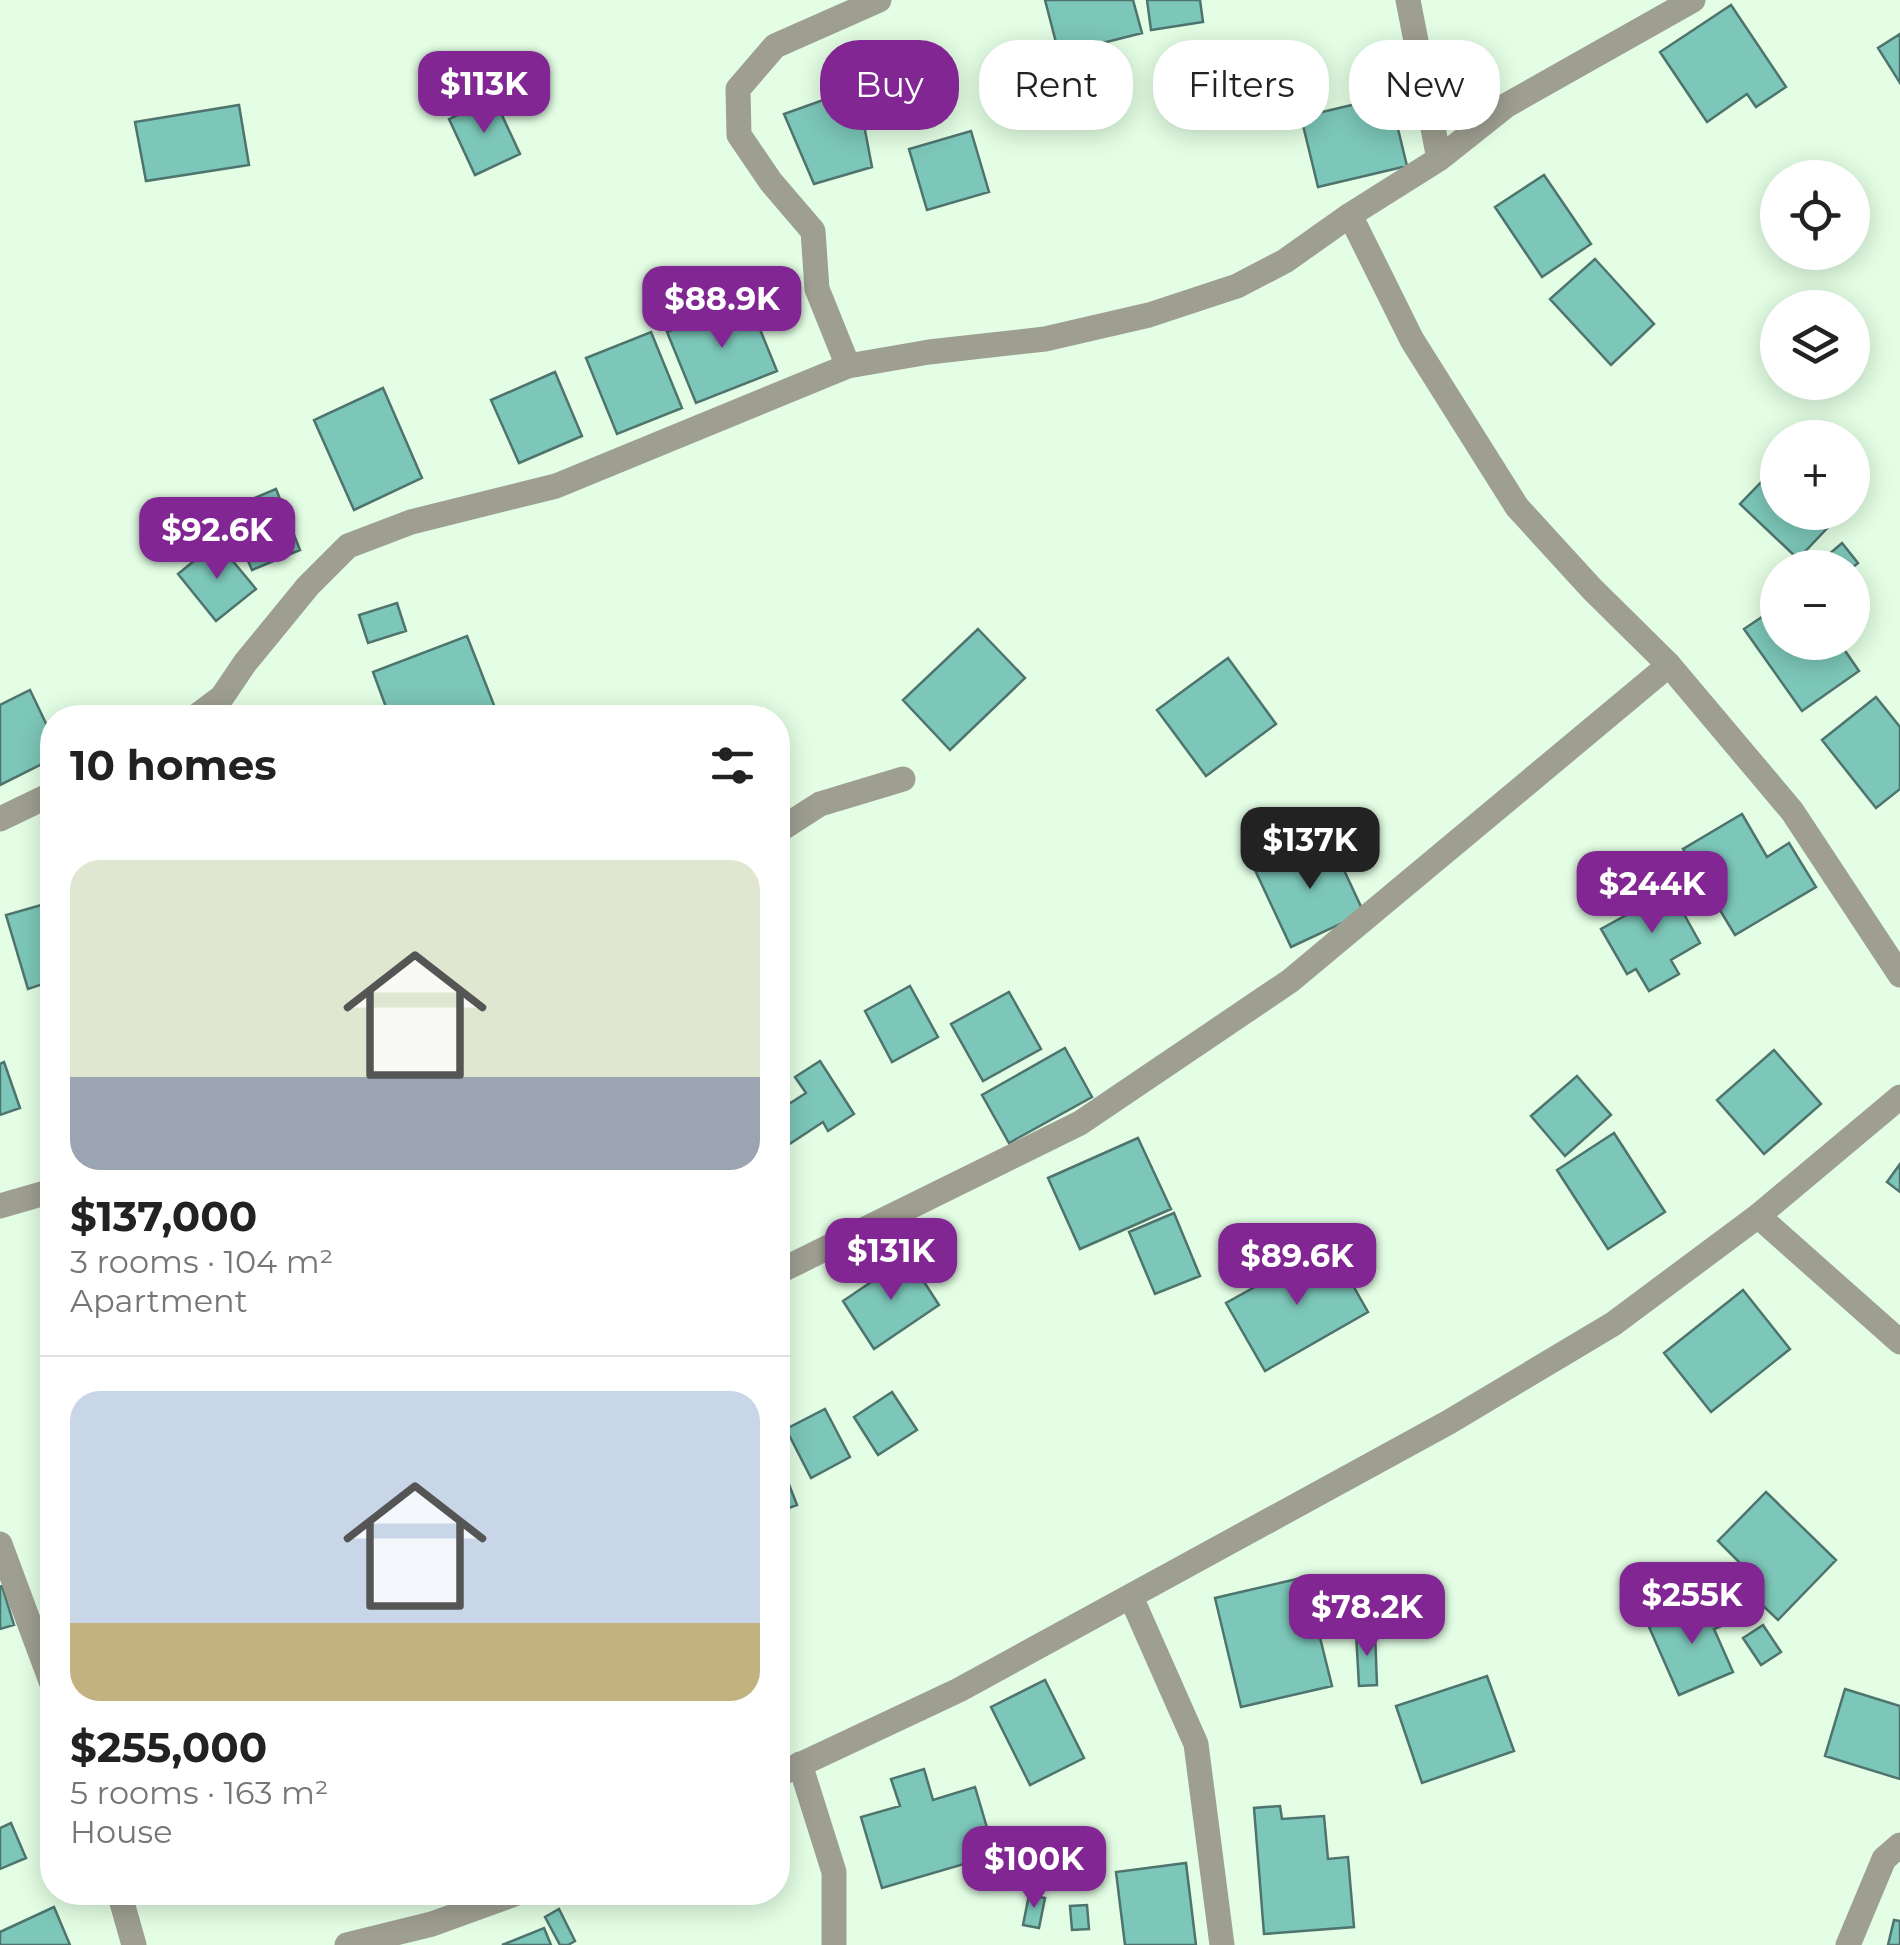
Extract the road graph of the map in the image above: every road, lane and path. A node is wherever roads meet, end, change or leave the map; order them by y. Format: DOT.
graph roads {
  1 [pos="879,0"];
  2 [pos="1408,0"];
  3 [pos="1694,0"];
  4 [pos="1438,159"];
  5 [pos="1350,215"];
  6 [pos="848,366"];
  7 [pos="1669,665"];
  8 [pos="211,705"];
  9 [pos="903,779"];
  10 [pos="40,800"];
  11 [pos="0,819"];
  12 [pos="790,823"];
  13 [pos="1900,976"];
  14 [pos="1900,1097"];
  15 [pos="40,1194"];
  16 [pos="0,1206"];
  17 [pos="1758,1216"];
  18 [pos="790,1266"];
  19 [pos="1900,1342"];
  20 [pos="0,1544"];
  21 [pos="1130,1597"];
  22 [pos="40,1652"];
  23 [pos="790,1769"];
  24 [pos="790,1771"];
  25 [pos="1900,1845"];
  26 [pos="122,1905"];
  27 [pos="484,1905"];
  28 [pos="134,1945"];
  29 [pos="348,1945"];
  30 [pos="834,1945"];
  31 [pos="1222,1945"];
  32 [pos="1848,1945"];
  1 -- 6 [label="street"];
  2 -- 4 [label="street"];
  3 -- 4 [label="street"];
  4 -- 5 [label="street"];
  5 -- 6 [label="street"];
  5 -- 7 [label="street"];
  6 -- 8 [label="street"];
  7 -- 13 [label="street"];
  7 -- 18 [label="street"];
  9 -- 12 [label="street"];
  10 -- 11 [label="street"];
  14 -- 17 [label="street"];
  15 -- 16 [label="street"];
  17 -- 19 [label="street"];
  17 -- 21 [label="street"];
  20 -- 22 [label="street"];
  21 -- 23 [label="street"];
  21 -- 31 [label="street"];
  24 -- 30 [label="street"];
  25 -- 32 [label="street"];
  26 -- 28 [label="street"];
  27 -- 29 [label="street"];
}
